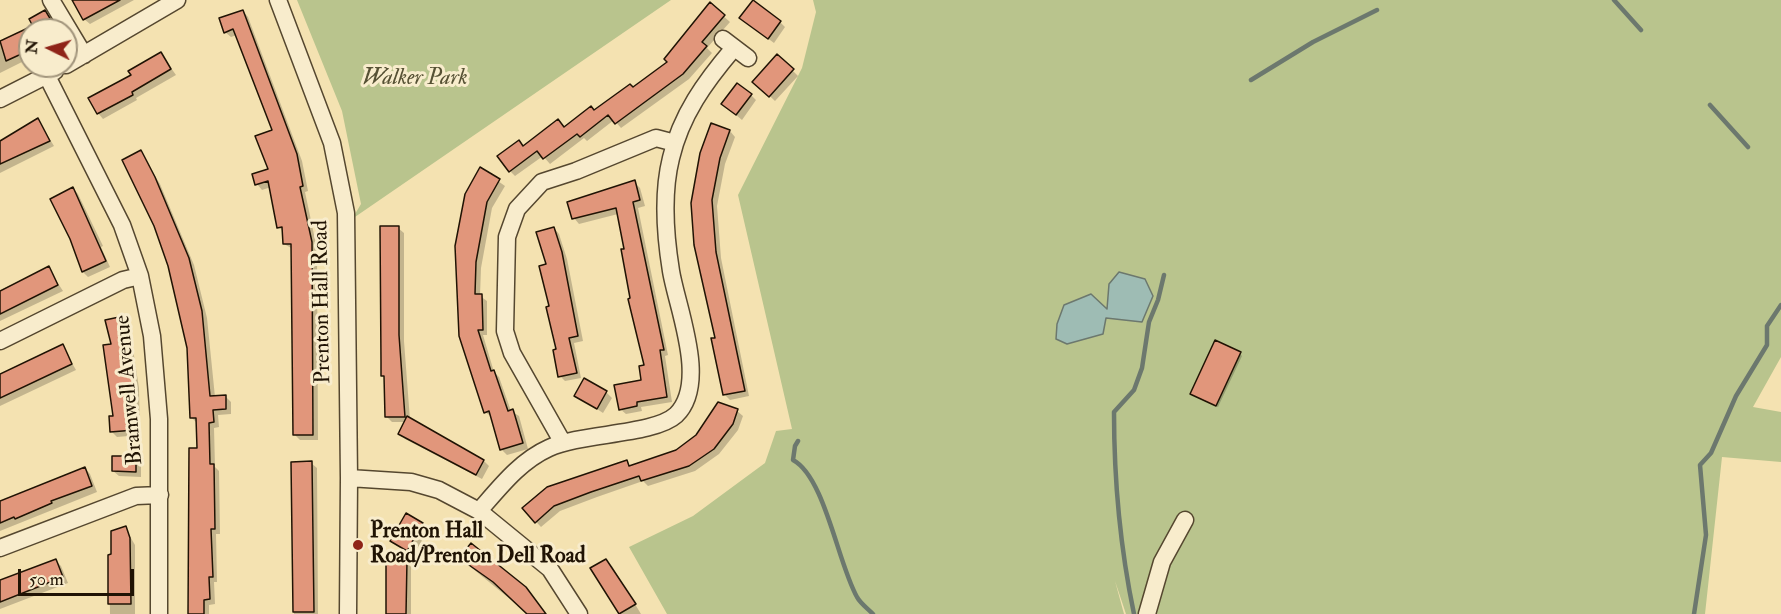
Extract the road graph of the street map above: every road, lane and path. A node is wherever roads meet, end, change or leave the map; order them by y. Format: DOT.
graph roads {
  1 [pos="51,0"];
  2 [pos="177,0"];
  3 [pos="279,0"];
  4 [pos="84,55"];
  5 [pos="78,58"];
  6 [pos="748,58"];
  7 [pos="43,78"];
  8 [pos="48,78"];
  9 [pos="0,99"];
  10 [pos="675,143"];
  11 [pos="140,276"];
  12 [pos="0,341"];
  13 [pos="563,443"];
  14 [pos="349,478"];
  15 [pos="160,495"];
  16 [pos="479,511"];
  17 [pos="1185,520"];
  18 [pos="0,548"];
  19 [pos="159,614"];
  20 [pos="348,614"];
  21 [pos="579,614"];
  22 [pos="1147,614"];
  1 -- 4 [label="street"];
  2 -- 4 [label="street"];
  3 -- 14 [label="street, Prenton Hall Road"];
  4 -- 5 [label="street"];
  6 -- 10 [label="street"];
  7 -- 9 [label="street"];
  8 -- 11 [label="street, Bramwell Avenue"];
  10 -- 13 [label="street"];
  10 -- 13 [label="street"];
  11 -- 12 [label="street"];
  11 -- 15 [label="street, Bramwell Avenue"];
  13 -- 16 [label="street"];
  14 -- 16 [label="street"];
  14 -- 20 [label="street, Prenton Hall Road"];
  15 -- 18 [label="street"];
  15 -- 19 [label="street, Bramwell Avenue"];
  16 -- 21 [label="street"];
  17 -- 22 [label="street"];
}
